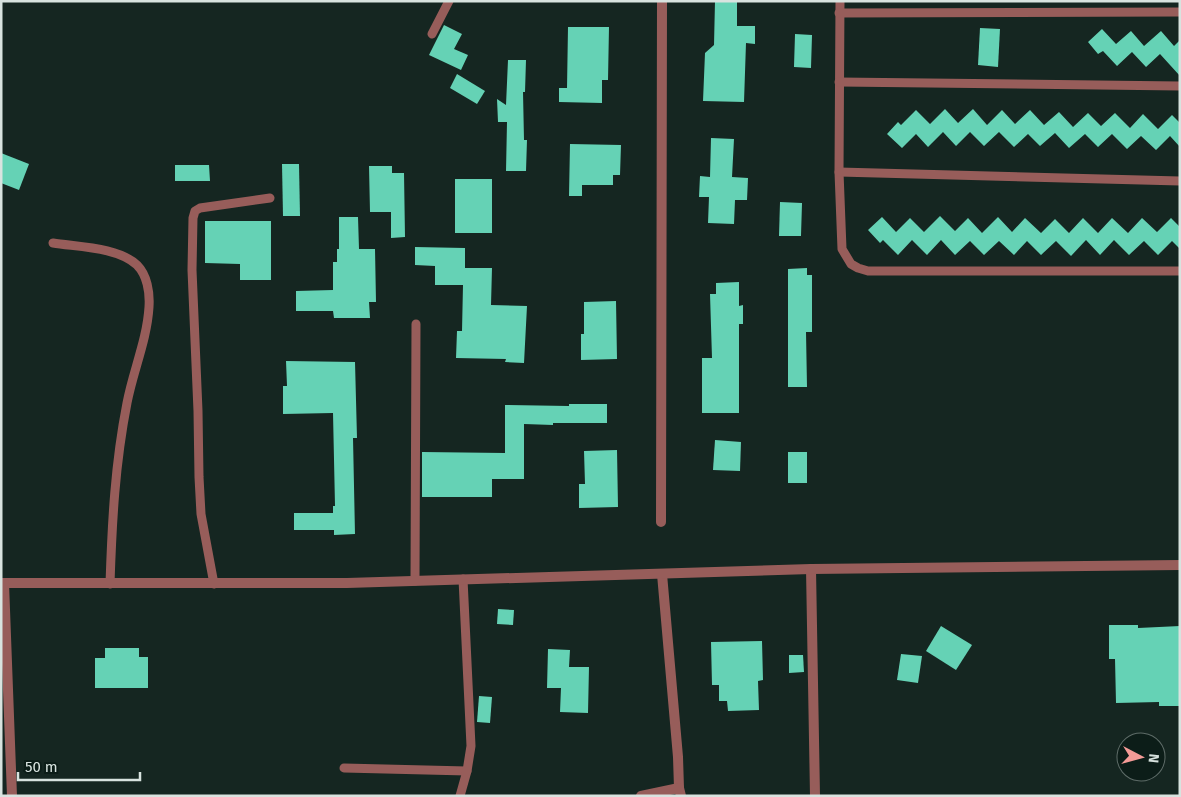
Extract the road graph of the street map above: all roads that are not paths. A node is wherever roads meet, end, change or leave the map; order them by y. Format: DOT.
graph roads {
  1 [pos="449,1"];
  2 [pos="662,1"];
  3 [pos="840,1"];
  4 [pos="1180,12"];
  5 [pos="839,13"];
  6 [pos="432,34"];
  7 [pos="839,82"];
  8 [pos="1180,86"];
  9 [pos="839,172"];
  10 [pos="1180,181"];
  11 [pos="270,198"];
  12 [pos="53,243"];
  13 [pos="1180,271"];
  14 [pos="416,324"];
  15 [pos="661,522"];
  16 [pos="1180,565"];
  17 [pos="811,569"];
  18 [pos="662,574"];
  19 [pos="463,579"];
  20 [pos="415,581"];
  21 [pos="3,583"];
  22 [pos="110,584"];
  23 [pos="214,584"];
  24 [pos="344,768"];
  25 [pos="467,772"];
  26 [pos="680,792"];
  27 [pos="12,796"];
  28 [pos="460,796"];
  29 [pos="641,796"];
  30 [pos="815,796"];
  1 -- 6 [label="lane"];
  2 -- 15 [label="street"];
  3 -- 5 [label="lane"];
  4 -- 5 [label="lane"];
  5 -- 7 [label="lane"];
  7 -- 8 [label="lane"];
  7 -- 9 [label="lane"];
  9 -- 10 [label="lane"];
  9 -- 13 [label="lane"];
  11 -- 23 [label="lane"];
  12 -- 22 [label="lane"];
  14 -- 20 [label="lane"];
  16 -- 17 [label="street"];
  17 -- 18 [label="street"];
  17 -- 30 [label="street"];
  18 -- 19 [label="street"];
  18 -- 26 [label="street"];
  19 -- 20 [label="street"];
  19 -- 25 [label="lane"];
  20 -- 23 [label="street"];
  21 -- 22 [label="street"];
  21 -- 27 [label="street"];
  22 -- 23 [label="street"];
  24 -- 25 [label="lane"];
  25 -- 28 [label="lane"];
  26 -- 29 [label="street"];
}
